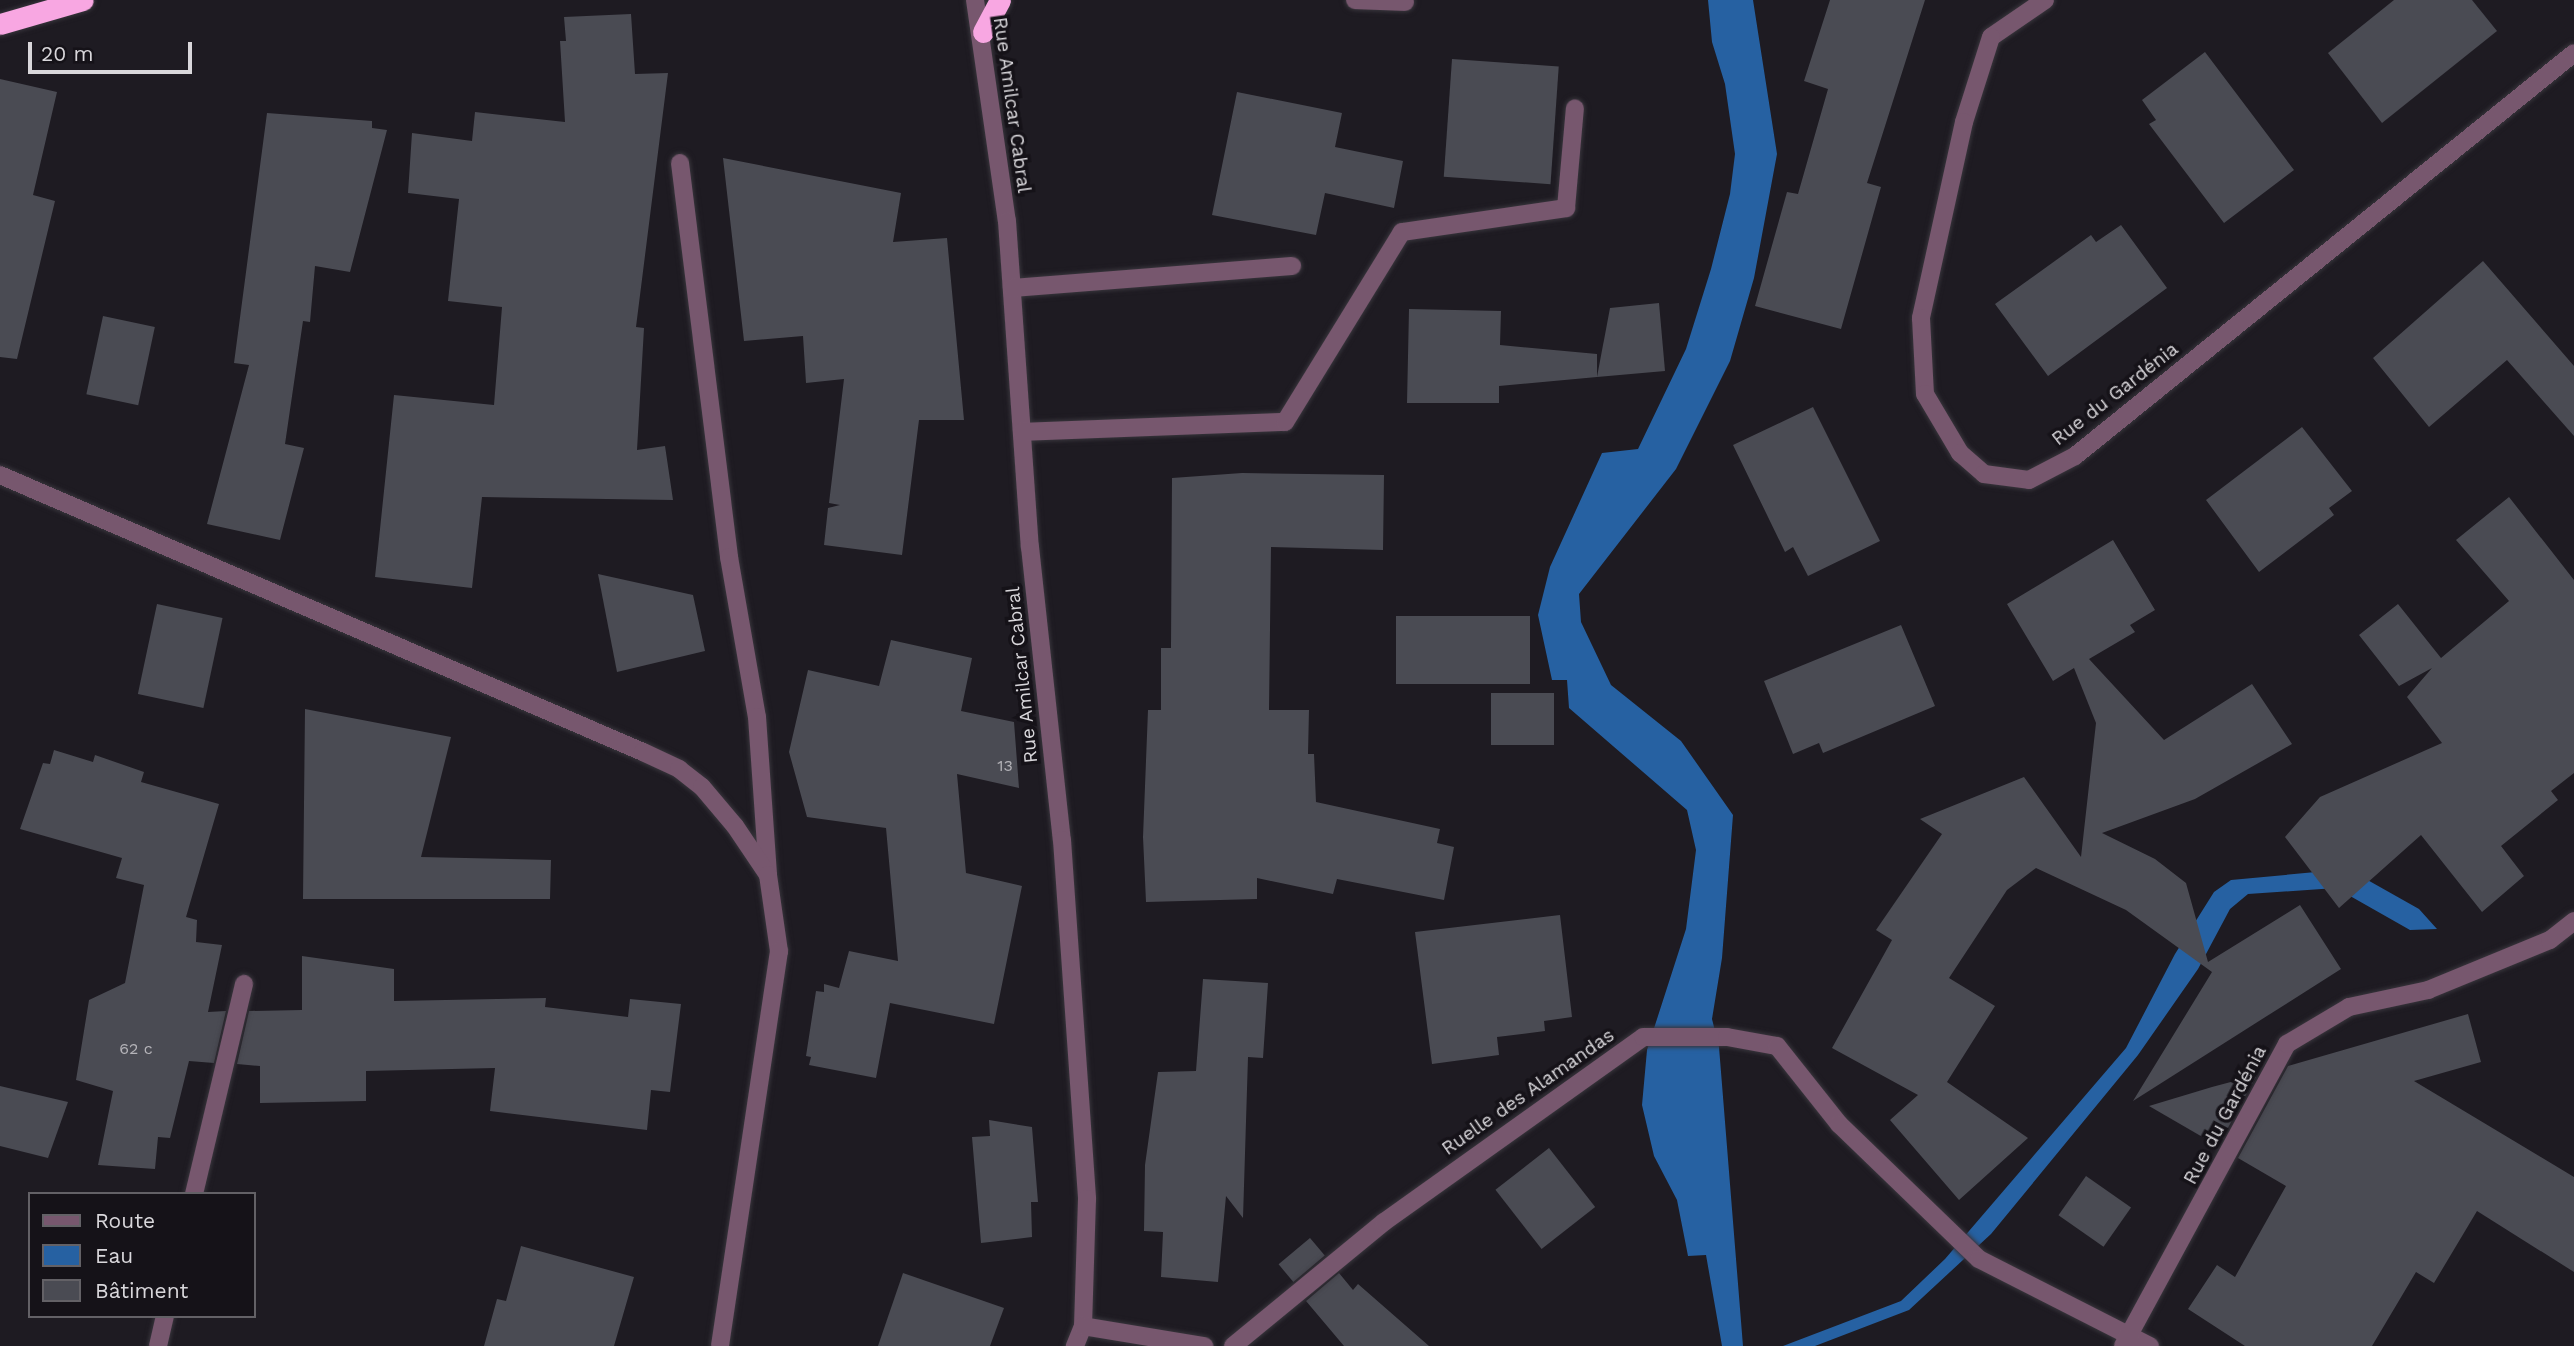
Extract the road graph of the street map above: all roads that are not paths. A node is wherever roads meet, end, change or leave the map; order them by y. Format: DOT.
graph roads {
  1 [pos="83,0"];
  2 [pos="975,0"];
  3 [pos="1000,0"];
  4 [pos="1355,0"];
  5 [pos="2045,0"];
  6 [pos="1405,2"];
  7 [pos="0,24"];
  8 [pos="983,32"];
  9 [pos="2574,53"];
  10 [pos="1575,108"];
  11 [pos="680,163"];
  12 [pos="1292,267"];
  13 [pos="1012,288"];
  14 [pos="1022,432"];
  15 [pos="0,475"];
  16 [pos="768,875"];
  17 [pos="2574,921"];
  18 [pos="244,984"];
  19 [pos="194,1192"];
  20 [pos="165,1318"];
  21 [pos="1083,1326"];
  22 [pos="2127,1340"];
  23 [pos="158,1346"];
  24 [pos="720,1346"];
  25 [pos="1075,1346"];
  26 [pos="1204,1346"];
  27 [pos="1233,1346"];
  28 [pos="2150,1346"];
  1 -- 7 [label="highway"];
  2 -- 8 [label="street, Rue Amilcar Cabral"];
  3 -- 8 [label="highway"];
  4 -- 6 [label="street"];
  5 -- 9 [label="street, Rue du Gardénia"];
  8 -- 13 [label="street, Rue Amilcar Cabral"];
  10 -- 14 [label="street"];
  11 -- 16 [label="street"];
  12 -- 13 [label="street"];
  13 -- 14 [label="street, Rue Amilcar Cabral"];
  14 -- 21 [label="street, Rue Amilcar Cabral"];
  15 -- 16 [label="street"];
  16 -- 24 [label="street"];
  17 -- 22 [label="street, Rue du Gardénia"];
  18 -- 19 [label="street"];
  20 -- 23 [label="street"];
  21 -- 25 [label="street, Rue Amilcar Cabral"];
  21 -- 26 [label="street"];
  22 -- 27 [label="street, Ruelle des Alamandas"];
  22 -- 28 [label="street, Ruelle des Alamandas"];
}
